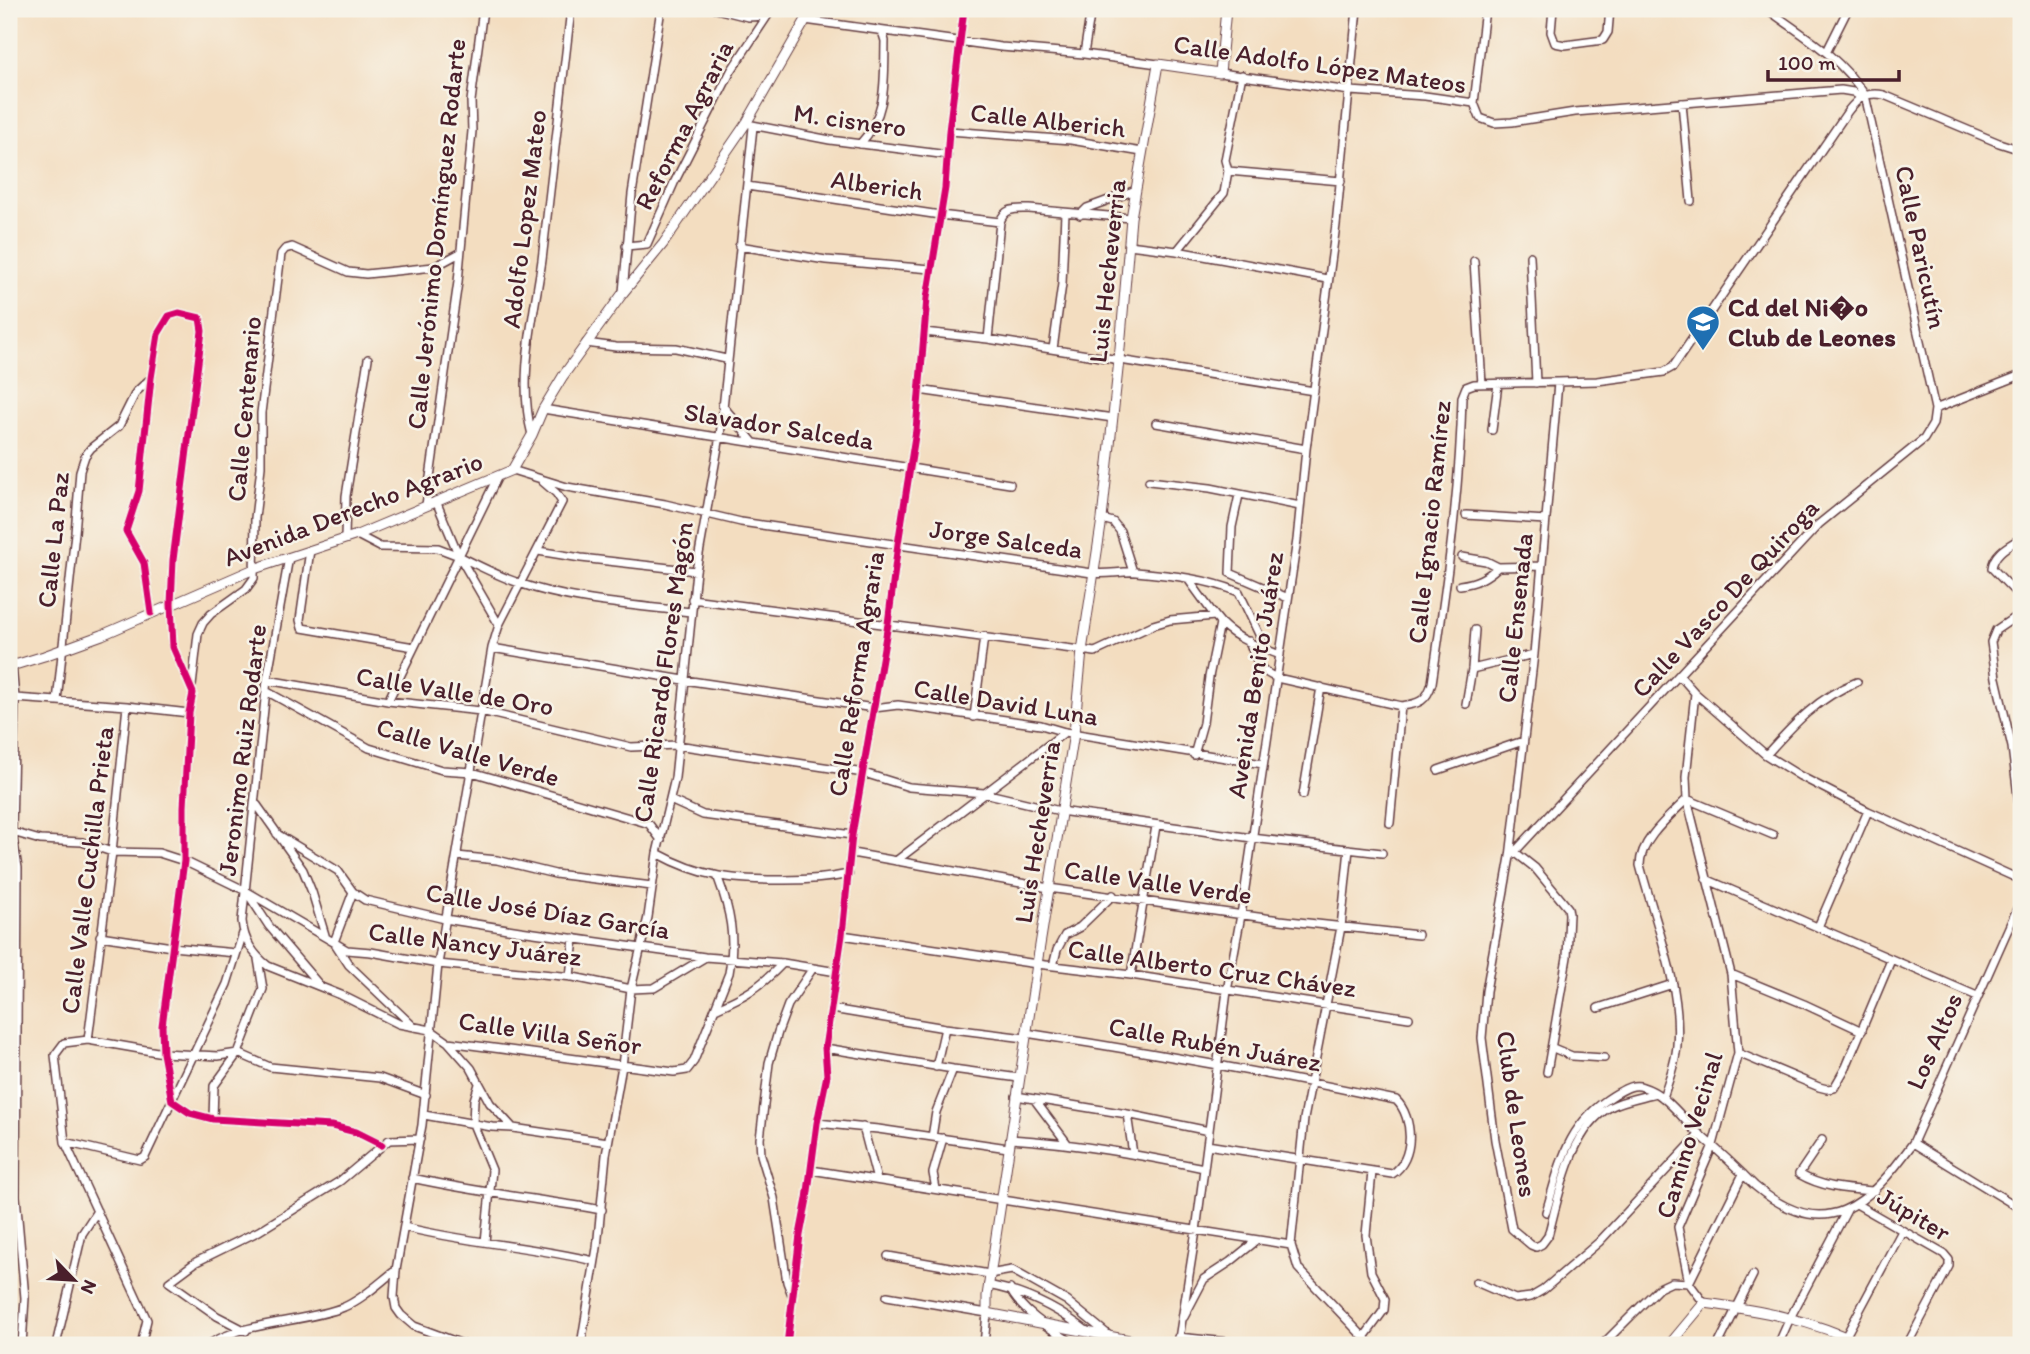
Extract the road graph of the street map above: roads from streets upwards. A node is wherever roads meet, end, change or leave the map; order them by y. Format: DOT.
graph roads {
  1 [pos="483,9"];
  2 [pos="571,9"];
  3 [pos="662,9"];
  4 [pos="716,9"];
  5 [pos="812,9"];
  6 [pos="964,9"];
  7 [pos="1091,9"];
  8 [pos="1226,9"];
  9 [pos="1357,9"];
  10 [pos="1485,9"];
  11 [pos="1553,9"];
  12 [pos="1610,9"];
  13 [pos="1768,9"];
  14 [pos="1848,9"];
  15 [pos="1777,12"];
  16 [pos="770,13"];
  17 [pos="805,20"];
  18 [pos="882,31"];
  19 [pos="959,42"];
  20 [pos="1827,51"];
  21 [pos="1084,54"];
  22 [pos="1158,64"];
  23 [pos="1220,73"];
  24 [pos="1242,75"];
  25 [pos="1350,91"];
  26 [pos="1863,96"];
  27 [pos="1474,103"];
  28 [pos="1682,103"];
  29 [pos="750,124"];
  30 [pos="949,131"];
  31 [pos="860,144"];
  32 [pos="2021,150"];
  33 [pos="1142,152"];
  34 [pos="948,155"];
  35 [pos="1228,172"];
  36 [pos="1341,181"];
  37 [pos="747,186"];
  38 [pos="1136,190"];
  39 [pos="1691,201"];
  40 [pos="1065,213"];
  41 [pos="940,215"];
  42 [pos="1080,215"];
  43 [pos="1131,218"];
  44 [pos="1000,222"];
  45 [pos="647,244"];
  46 [pos="663,244"];
  47 [pos="1129,245"];
  48 [pos="625,246"];
  49 [pos="739,246"];
  50 [pos="1177,251"];
  51 [pos="460,253"];
  52 [pos="1530,256"];
  53 [pos="1474,261"];
  54 [pos="931,269"];
  55 [pos="1327,279"];
  56 [pos="623,293"];
  57 [pos="924,332"];
  58 [pos="988,339"];
  59 [pos="586,343"];
  60 [pos="1053,349"];
  61 [pos="368,359"];
  62 [pos="726,359"];
  63 [pos="1119,360"];
  64 [pos="2021,374"];
  65 [pos="151,378"];
  66 [pos="1536,383"];
  67 [pos="1558,383"];
  68 [pos="1482,384"];
  69 [pos="1498,384"];
  70 [pos="919,390"];
  71 [pos="1314,391"];
  72 [pos="722,405"];
  73 [pos="543,409"];
  74 [pos="1935,409"];
  75 [pos="1113,418"];
  76 [pos="1156,424"];
  77 [pos="1492,430"];
  78 [pos="532,435"];
  79 [pos="720,436"];
  80 [pos="753,442"];
  81 [pos="1306,449"];
  82 [pos="911,468"];
  83 [pos="512,470"];
  84 [pos="499,475"];
  85 [pos="542,481"];
  86 [pos="1149,481"];
  87 [pos="1010,484"];
  88 [pos="1239,495"];
  89 [pos="436,501"];
  90 [pos="426,505"];
  91 [pos="1300,506"];
  92 [pos="706,513"];
  93 [pos="1466,515"];
  94 [pos="1102,519"];
  95 [pos="1545,520"];
  96 [pos="357,535"];
  97 [pos="2021,538"];
  98 [pos="345,539"];
  99 [pos="898,544"];
  100 [pos="310,550"];
  101 [pos="538,551"];
  102 [pos="459,556"];
  103 [pos="289,557"];
  104 [pos="1462,557"];
  105 [pos="1541,566"];
  106 [pos="1498,567"];
  107 [pos="254,569"];
  108 [pos="696,571"];
  109 [pos="1133,572"];
  110 [pos="1092,573"];
  111 [pos="1230,573"];
  112 [pos="1188,579"];
  113 [pos="520,584"];
  114 [pos="1460,584"];
  115 [pos="1239,592"];
  116 [pos="1289,598"];
  117 [pos="2021,598"];
  118 [pos="692,599"];
  119 [pos="171,604"];
  120 [pos="152,612"];
  121 [pos="691,612"];
  122 [pos="2021,613"];
  123 [pos="1214,616"];
  124 [pos="1220,623"];
  125 [pos="888,624"];
  126 [pos="499,625"];
  127 [pos="1475,630"];
  128 [pos="984,636"];
  129 [pos="1249,641"];
  130 [pos="414,647"];
  131 [pos="492,648"];
  132 [pos="64,649"];
  133 [pos="1266,649"];
  134 [pos="1082,651"];
  135 [pos="1534,654"];
  136 [pos="1280,655"];
  137 [pos="10,664"];
  138 [pos="1472,668"];
  139 [pos="1680,676"];
  140 [pos="1277,677"];
  141 [pos="267,680"];
  142 [pos="684,680"];
  143 [pos="1857,682"];
  144 [pos="192,687"];
  145 [pos="1321,687"];
  146 [pos="266,691"];
  147 [pos="1695,693"];
  148 [pos="15,698"];
  149 [pos="57,701"];
  150 [pos="388,701"];
  151 [pos="1466,704"];
  152 [pos="127,705"];
  153 [pos="1401,706"];
  154 [pos="874,708"];
  155 [pos="481,711"];
  156 [pos="189,713"];
  157 [pos="974,717"];
  158 [pos="1070,733"];
  159 [pos="1523,741"];
  160 [pos="677,745"];
  161 [pos="1194,755"];
  162 [pos="1766,755"];
  163 [pos="1263,764"];
  164 [pos="1438,770"];
  165 [pos="472,772"];
  166 [pos="864,773"];
  167 [pos="984,793"];
  168 [pos="1303,795"];
  169 [pos="1687,799"];
  170 [pos="670,800"];
  171 [pos="256,804"];
  172 [pos="1060,811"];
  173 [pos="1868,811"];
  174 [pos="2021,821"];
  175 [pos="1390,823"];
  176 [pos="1156,826"];
  177 [pos="10,831"];
  178 [pos="277,834"];
  179 [pos="852,835"];
  180 [pos="1773,835"];
  181 [pos="1252,838"];
  182 [pos="661,840"];
  183 [pos="1349,849"];
  184 [pos="113,852"];
  185 [pos="657,853"];
  186 [pos="852,853"];
  187 [pos="1382,853"];
  188 [pos="1513,855"];
  189 [pos="457,856"];
  190 [pos="184,861"];
  191 [pos="895,861"];
  192 [pos="849,874"];
  193 [pos="718,877"];
  194 [pos="1706,879"];
  195 [pos="2021,880"];
  196 [pos="652,886"];
  197 [pos="1049,888"];
  198 [pos="246,891"];
  199 [pos="353,892"];
  200 [pos="1113,895"];
  201 [pos="1142,899"];
  202 [pos="2021,900"];
  203 [pos="1241,915"];
  204 [pos="445,919"];
  205 [pos="1341,927"];
  206 [pos="1818,927"];
  207 [pos="18,928"];
  208 [pos="9,932"];
  209 [pos="243,933"];
  210 [pos="842,935"];
  211 [pos="1418,935"];
  212 [pos="100,936"];
  213 [pos="325,936"];
  214 [pos="574,938"];
  215 [pos="334,942"];
  216 [pos="249,946"];
  217 [pos="172,947"];
  218 [pos="640,947"];
  219 [pos="236,953"];
  220 [pos="705,957"];
  221 [pos="258,958"];
  222 [pos="731,959"];
  223 [pos="1891,960"];
  224 [pos="783,963"];
  225 [pos="438,964"];
  226 [pos="1037,964"];
  227 [pos="1053,966"];
  228 [pos="813,968"];
  229 [pos="836,972"];
  230 [pos="1731,974"];
  231 [pos="1130,975"];
  232 [pos="570,977"];
  233 [pos="1673,984"];
  234 [pos="323,988"];
  235 [pos="631,989"];
  236 [pos="1227,991"];
  237 [pos="1977,996"];
  238 [pos="1325,1005"];
  239 [pos="1598,1008"];
  240 [pos="715,1009"];
  241 [pos="832,1009"];
  242 [pos="1409,1018"];
  243 [pos="414,1027"];
  244 [pos="945,1028"];
  245 [pos="431,1030"];
  246 [pos="1862,1031"];
  247 [pos="1026,1035"];
  248 [pos="88,1040"];
  249 [pos="448,1042"];
  250 [pos="825,1048"];
  251 [pos="1553,1048"];
  252 [pos="238,1053"];
  253 [pos="1738,1053"];
  254 [pos="163,1054"];
  255 [pos="193,1055"];
  256 [pos="1604,1058"];
  257 [pos="1218,1065"];
  258 [pos="622,1066"];
  259 [pos="936,1066"];
  260 [pos="953,1069"];
  261 [pos="1548,1072"];
  262 [pos="1019,1077"];
  263 [pos="1312,1082"];
  264 [pos="479,1084"];
  265 [pos="426,1095"];
  266 [pos="1659,1095"];
  267 [pos="12,1096"];
  268 [pos="1016,1096"];
  269 [pos="1034,1099"];
  270 [pos="172,1101"];
  271 [pos="1127,1114"];
  272 [pos="424,1115"];
  273 [pos="213,1119"];
  274 [pos="817,1122"];
  275 [pos="473,1124"];
  276 [pos="863,1127"];
  277 [pos="513,1128"];
  278 [pos="1209,1131"];
  279 [pos="1700,1134"];
  280 [pos="932,1137"];
  281 [pos="943,1138"];
  282 [pos="420,1139"];
  283 [pos="1822,1140"];
  284 [pos="65,1142"];
  285 [pos="608,1142"];
  286 [pos="1009,1143"];
  287 [pos="1067,1143"];
  288 [pos="1913,1143"];
  289 [pos="382,1145"];
  290 [pos="1207,1145"];
  291 [pos="1713,1145"];
  292 [pos="1133,1154"];
  293 [pos="1300,1158"];
  294 [pos="1204,1168"];
  295 [pos="811,1170"];
  296 [pos="1372,1172"];
  297 [pos="1743,1174"];
  298 [pos="412,1178"];
  299 [pos="877,1180"];
  300 [pos="936,1189"];
  301 [pos="1874,1191"];
  302 [pos="492,1192"];
  303 [pos="1001,1200"];
  304 [pos="1858,1205"];
  305 [pos="2021,1209"];
  306 [pos="602,1210"];
  307 [pos="1847,1210"];
  308 [pos="97,1211"];
  309 [pos="1546,1212"];
  310 [pos="404,1227"];
  311 [pos="1196,1231"];
  312 [pos="1902,1231"];
  313 [pos="1256,1241"];
  314 [pos="485,1242"];
  315 [pos="1291,1245"];
  316 [pos="888,1256"];
  317 [pos="594,1261"];
  318 [pos="396,1269"];
  319 [pos="989,1274"];
  320 [pos="1753,1275"];
  321 [pos="1476,1282"];
  322 [pos="1689,1283"];
  323 [pos="988,1285"];
  324 [pos="1010,1289"];
  325 [pos="887,1296"];
  326 [pos="793,1298"];
  327 [pos="1704,1303"];
  328 [pos="1737,1307"];
  329 [pos="987,1313"];
  330 [pos="1790,1318"];
  331 [pos="1046,1325"];
  332 [pos="1180,1326"];
  333 [pos="246,1331"];
  334 [pos="1089,1333"];
  335 [pos="1365,1336"];
  336 [pos="1111,1341"];
  337 [pos="1178,1341"];
  338 [pos="1843,1341"];
  339 [pos="142,1343"];
  340 [pos="22,1345"];
  341 [pos="56,1345"];
  342 [pos="208,1345"];
  343 [pos="465,1345"];
  344 [pos="581,1345"];
  345 [pos="787,1345"];
  346 [pos="984,1345"];
  347 [pos="1076,1345"];
  348 [pos="1156,1345"];
  349 [pos="1258,1345"];
  350 [pos="1371,1345"];
  351 [pos="1602,1345"];
  352 [pos="1669,1345"];
  353 [pos="1718,1345"];
  354 [pos="1778,1345"];
  355 [pos="1863,1345"];
  356 [pos="1907,1345"];
  1 -- 51 [label="street, Calle Jerónimo Domínguez Rodarte"];
  2 -- 78 [label="street, Adolfo Lopez Mateo"];
  3 -- 48 [label="street"];
  4 -- 16 [label="street"];
  5 -- 17 [label="street, Avenida Derecho Agrario"];
  6 -- 19 [label="street, Calle Reforma Agraria"];
  7 -- 21 [label="street"];
  8 -- 23 [label="street"];
  9 -- 25 [label="street, Avenida Benito Juárez"];
  10 -- 27 [label="street"];
  11 -- 12 [label="street"];
  13 -- 15 [label="street"];
  14 -- 20 [label="street"];
  15 -- 20 [label="street"];
  16 -- 45 [label="street, Reforma Agraria"];
  17 -- 18 [label="street, Calle Adolfo López Mateos"];
  17 -- 29 [label="street, Avenida Derecho Agrario"];
  18 -- 19 [label="street, Calle Adolfo López Mateos"];
  18 -- 31 [label="street"];
  19 -- 21 [label="street, Calle Adolfo López Mateos"];
  19 -- 30 [label="street, Calle Reforma Agraria"];
  20 -- 26 [label="street"];
  21 -- 22 [label="street, Calle Adolfo López Mateos"];
  22 -- 23 [label="street, Calle Adolfo López Mateos"];
  22 -- 33 [label="street, Luis Hecheverria"];
  23 -- 24 [label="street, Calle Adolfo López Mateos"];
  24 -- 25 [label="street, Calle Adolfo López Mateos"];
  24 -- 35 [label="street"];
  25 -- 27 [label="street, Calle Adolfo López Mateos"];
  25 -- 36 [label="street, Avenida Benito Juárez"];
  26 -- 28 [label="street, Calle Adolfo López Mateos"];
  26 -- 32 [label="street, Calle Adolfo López Mateos"];
  26 -- 67 [label="street, Calle Ignacio Ramírez"];
  26 -- 74 [label="street, Calle Paricutín"];
  27 -- 28 [label="street, Calle Adolfo López Mateos"];
  28 -- 39 [label="street"];
  29 -- 31 [label="street, M. cisnero"];
  29 -- 37 [label="street, Calle Ricardo Flores Magón"];
  29 -- 46 [label="street, Avenida Derecho Agrario"];
  30 -- 33 [label="street, Calle Alberich"];
  30 -- 34 [label="street, Calle Reforma Agraria"];
  31 -- 34 [label="street, M. cisnero"];
  33 -- 38 [label="street, Luis Hecheverria"];
  34 -- 41 [label="street, Calle Reforma Agraria"];
  35 -- 36 [label="street"];
  35 -- 50 [label="street"];
  36 -- 55 [label="street, Avenida Benito Juárez"];
  37 -- 41 [label="street, Alberich"];
  37 -- 49 [label="street, Calle Ricardo Flores Magón"];
  38 -- 42 [label="street"];
  38 -- 43 [label="street, Luis Hecheverria"];
  40 -- 42 [label="street"];
  40 -- 44 [label="street"];
  40 -- 60 [label="street"];
  41 -- 44 [label="street, Alberich"];
  41 -- 54 [label="street, Calle Reforma Agraria"];
  42 -- 43 [label="street"];
  43 -- 47 [label="street, Luis Hecheverria"];
  44 -- 58 [label="street"];
  45 -- 46 [label="street"];
  45 -- 48 [label="street, Reforma Agraria"];
  46 -- 56 [label="street, Avenida Derecho Agrario"];
  47 -- 50 [label="street"];
  47 -- 63 [label="street, Luis Hecheverria"];
  48 -- 56 [label="street"];
  49 -- 54 [label="street"];
  49 -- 62 [label="street, Calle Ricardo Flores Magón"];
  50 -- 55 [label="street"];
  51 -- 90 [label="street, Calle Jerónimo Domínguez Rodarte"];
  51 -- 107 [label="street, Calle Centenario"];
  52 -- 66 [label="street"];
  53 -- 68 [label="street"];
  54 -- 57 [label="street, Calle Reforma Agraria"];
  55 -- 71 [label="street, Avenida Benito Juárez"];
  56 -- 59 [label="street, Avenida Derecho Agrario"];
  57 -- 58 [label="street"];
  57 -- 70 [label="street, Calle Reforma Agraria"];
  58 -- 60 [label="street"];
  59 -- 62 [label="street"];
  59 -- 73 [label="street, Avenida Derecho Agrario"];
  60 -- 63 [label="street"];
  61 -- 98 [label="street"];
  62 -- 72 [label="street, Calle Ricardo Flores Magón"];
  63 -- 71 [label="street"];
  63 -- 75 [label="street, Luis Hecheverria"];
  64 -- 74 [label="street"];
  65 -- 119 [label="street"];
  65 -- 120 [label="street"];
  65 -- 132 [label="street, Calle La Paz"];
  66 -- 67 [label="street, Calle Ignacio Ramírez"];
  66 -- 69 [label="street, Calle Ignacio Ramírez"];
  67 -- 95 [label="street, Calle Ensenada"];
  68 -- 69 [label="street, Calle Ignacio Ramírez"];
  68 -- 153 [label="street, Calle Ignacio Ramírez"];
  69 -- 77 [label="street"];
  70 -- 75 [label="street"];
  70 -- 82 [label="street, Calle Reforma Agraria"];
  71 -- 81 [label="street, Avenida Benito Juárez"];
  72 -- 79 [label="street, Calle Ricardo Flores Magón"];
  72 -- 80 [label="street"];
  73 -- 78 [label="street, Avenida Derecho Agrario"];
  73 -- 79 [label="street, Slavador Salceda"];
  74 -- 139 [label="street, Calle Vasco De Quiroga"];
  75 -- 94 [label="street, Luis Hecheverria"];
  76 -- 81 [label="street"];
  78 -- 83 [label="street, Avenida Derecho Agrario"];
  79 -- 80 [label="street, Slavador Salceda"];
  79 -- 92 [label="street, Calle Ricardo Flores Magón"];
  80 -- 82 [label="street, Slavador Salceda"];
  81 -- 91 [label="street, Avenida Benito Juárez"];
  82 -- 87 [label="street, Slavador Salceda"];
  82 -- 99 [label="street, Calle Reforma Agraria"];
  83 -- 84 [label="street, Avenida Derecho Agrario"];
  83 -- 85 [label="street, Jorge Salceda"];
  84 -- 89 [label="street, Avenida Derecho Agrario"];
  84 -- 102 [label="street"];
  85 -- 92 [label="street, Jorge Salceda"];
  85 -- 101 [label="street"];
  86 -- 88 [label="street"];
  88 -- 91 [label="street"];
  88 -- 111 [label="street"];
  89 -- 90 [label="street, Avenida Derecho Agrario"];
  89 -- 102 [label="street"];
  90 -- 96 [label="street, Avenida Derecho Agrario"];
  91 -- 116 [label="street, Avenida Benito Juárez"];
  92 -- 99 [label="street, Jorge Salceda"];
  92 -- 108 [label="street, Calle Ricardo Flores Magón"];
  93 -- 95 [label="street"];
  94 -- 109 [label="street"];
  94 -- 110 [label="street, Luis Hecheverria"];
  95 -- 105 [label="street, Calle Ensenada"];
  96 -- 98 [label="street, Avenida Derecho Agrario"];
  96 -- 102 [label="street"];
  97 -- 117 [label="street"];
  98 -- 100 [label="street, Avenida Derecho Agrario"];
  99 -- 110 [label="street, Jorge Salceda"];
  99 -- 125 [label="street, Calle Reforma Agraria"];
  100 -- 103 [label="street, Avenida Derecho Agrario"];
  100 -- 130 [label="street"];
  101 -- 108 [label="street"];
  101 -- 113 [label="street"];
  102 -- 113 [label="street"];
  102 -- 126 [label="street"];
  102 -- 130 [label="street"];
  103 -- 107 [label="street, Avenida Derecho Agrario"];
  103 -- 141 [label="street, Jeronimo Ruiz Rodarte"];
  104 -- 106 [label="street"];
  105 -- 106 [label="street"];
  105 -- 135 [label="street, Calle Ensenada"];
  106 -- 114 [label="street"];
  107 -- 119 [label="street, Avenida Derecho Agrario"];
  107 -- 144 [label="street"];
  108 -- 118 [label="street, Calle Ricardo Flores Magón"];
  109 -- 110 [label="street, Jorge Salceda"];
  109 -- 112 [label="street, Jorge Salceda"];
  110 -- 134 [label="street, Luis Hecheverria"];
  111 -- 115 [label="street"];
  111 -- 116 [label="street"];
  112 -- 115 [label="street, Jorge Salceda"];
  112 -- 123 [label="street"];
  113 -- 121 [label="street"];
  113 -- 126 [label="street"];
  115 -- 133 [label="street"];
  116 -- 136 [label="street, Avenida Benito Juárez"];
  118 -- 121 [label="street, Calle Ricardo Flores Magón"];
  118 -- 125 [label="street"];
  119 -- 120 [label="street, Avenida Derecho Agrario"];
  119 -- 144 [label="street"];
  120 -- 132 [label="street, Avenida Derecho Agrario"];
  121 -- 142 [label="street, Calle Ricardo Flores Magón"];
  122 -- 174 [label="street"];
  123 -- 124 [label="street"];
  123 -- 134 [label="street"];
  124 -- 129 [label="street"];
  124 -- 161 [label="street"];
  125 -- 128 [label="street"];
  125 -- 154 [label="street, Calle Reforma Agraria"];
  126 -- 131 [label="street"];
  127 -- 138 [label="street"];
  128 -- 134 [label="street"];
  128 -- 157 [label="street"];
  129 -- 133 [label="street"];
  129 -- 140 [label="street"];
  130 -- 150 [label="street"];
  131 -- 142 [label="street, Calle David Luna"];
  131 -- 155 [label="street"];
  132 -- 137 [label="street, Avenida Derecho Agrario"];
  132 -- 149 [label="street, Calle La Paz"];
  133 -- 136 [label="street"];
  134 -- 158 [label="street, Luis Hecheverria"];
  135 -- 138 [label="street"];
  135 -- 159 [label="street, Calle Ensenada"];
  136 -- 140 [label="street, Avenida Benito Juárez"];
  137 -- 148 [label="street"];
  138 -- 151 [label="street"];
  139 -- 147 [label="street"];
  139 -- 188 [label="street, Calle Vasco De Quiroga"];
  140 -- 145 [label="street"];
  140 -- 163 [label="street, Avenida Benito Juárez"];
  141 -- 146 [label="street, Jeronimo Ruiz Rodarte"];
  141 -- 150 [label="street, Calle Valle de Oro"];
  142 -- 154 [label="street, Calle David Luna"];
  142 -- 160 [label="street, Calle Ricardo Flores Magón"];
  143 -- 162 [label="street"];
  144 -- 156 [label="street"];
  145 -- 153 [label="street"];
  145 -- 168 [label="street"];
  146 -- 165 [label="street, Calle Valle Verde"];
  146 -- 171 [label="street, Jeronimo Ruiz Rodarte"];
  147 -- 162 [label="street"];
  147 -- 169 [label="street, Camino Vecinal"];
  148 -- 149 [label="street"];
  148 -- 177 [label="street"];
  149 -- 152 [label="street"];
  150 -- 155 [label="street, Calle Valle de Oro"];
  152 -- 156 [label="street"];
  152 -- 184 [label="street, Calle Valle Cuchilla Prieta"];
  153 -- 175 [label="street"];
  154 -- 157 [label="street, Calle David Luna"];
  154 -- 166 [label="street, Calle Reforma Agraria"];
  155 -- 160 [label="street, Calle Valle de Oro"];
  155 -- 165 [label="street"];
  156 -- 190 [label="street"];
  157 -- 158 [label="street, Calle David Luna"];
  158 -- 161 [label="street, Calle David Luna"];
  158 -- 167 [label="street"];
  158 -- 172 [label="street, Luis Hecheverria"];
  159 -- 164 [label="street"];
  159 -- 188 [label="street, Calle Ensenada"];
  160 -- 166 [label="street, Calle Valle de Oro"];
  160 -- 170 [label="street, Calle Ricardo Flores Magón"];
  161 -- 163 [label="street, Calle David Luna"];
  162 -- 173 [label="street"];
  163 -- 181 [label="street, Avenida Benito Juárez"];
  165 -- 182 [label="street, Calle Valle Verde"];
  165 -- 189 [label="street"];
  166 -- 167 [label="street, Calle Valle de Oro"];
  166 -- 179 [label="street, Calle Reforma Agraria"];
  167 -- 172 [label="street, Calle Valle de Oro"];
  167 -- 191 [label="street"];
  169 -- 180 [label="street"];
  169 -- 194 [label="street, Camino Vecinal"];
  169 -- 233 [label="street, Camino Vecinal"];
  170 -- 179 [label="street"];
  170 -- 182 [label="street, Calle Ricardo Flores Magón"];
  171 -- 178 [label="street"];
  171 -- 198 [label="street, Jeronimo Ruiz Rodarte"];
  172 -- 176 [label="street, Calle Valle de Oro"];
  172 -- 197 [label="street, Luis Hecheverria"];
  173 -- 195 [label="street"];
  173 -- 206 [label="street"];
  176 -- 181 [label="street, Calle Valle de Oro"];
  176 -- 201 [label="street"];
  177 -- 184 [label="street"];
  177 -- 207 [label="street"];
  178 -- 199 [label="street, Calle José Díaz García"];
  178 -- 213 [label="street"];
  179 -- 186 [label="street, Calle Reforma Agraria"];
  181 -- 183 [label="street, Calle Valle de Oro"];
  181 -- 203 [label="street, Avenida Benito Juárez"];
  182 -- 185 [label="street, Calle Ricardo Flores Magón"];
  183 -- 187 [label="street, Calle Valle de Oro"];
  183 -- 205 [label="street"];
  184 -- 190 [label="street"];
  184 -- 212 [label="street, Calle Valle Cuchilla Prieta"];
  185 -- 193 [label="street"];
  185 -- 196 [label="street, Calle Ricardo Flores Magón"];
  186 -- 191 [label="street, Calle Valle Verde"];
  186 -- 192 [label="street, Calle Reforma Agraria"];
  188 -- 251 [label="street"];
  188 -- 266 [label="street, Club de Leones"];
  189 -- 196 [label="street"];
  189 -- 204 [label="street"];
  190 -- 198 [label="street"];
  190 -- 217 [label="street"];
  191 -- 197 [label="street, Calle Valle Verde"];
  192 -- 193 [label="street"];
  192 -- 210 [label="street, Calle Reforma Agraria"];
  193 -- 222 [label="street"];
  194 -- 206 [label="street"];
  194 -- 230 [label="street, Camino Vecinal"];
  196 -- 218 [label="street, Calle Ricardo Flores Magón"];
  197 -- 200 [label="street, Calle Valle Verde"];
  197 -- 226 [label="street, Luis Hecheverria"];
  198 -- 209 [label="street, Jeronimo Ruiz Rodarte"];
  198 -- 213 [label="street, Calle Nancy Juárez"];
  198 -- 234 [label="street, Calle Villa Señor"];
  199 -- 204 [label="street, Calle José Díaz García"];
  199 -- 215 [label="street"];
  200 -- 201 [label="street, Calle Valle Verde"];
  200 -- 227 [label="street"];
  201 -- 203 [label="street, Calle Valle Verde"];
  201 -- 231 [label="street"];
  202 -- 237 [label="street, Los Altos"];
  203 -- 205 [label="street, Calle Valle Verde"];
  203 -- 236 [label="street, Avenida Benito Juárez"];
  204 -- 214 [label="street, Calle José Díaz García"];
  204 -- 225 [label="street"];
  205 -- 211 [label="street, Calle Valle Verde"];
  205 -- 238 [label="street"];
  206 -- 223 [label="street"];
  207 -- 208 [label="street"];
  207 -- 267 [label="street"];
  209 -- 216 [label="street, Jeronimo Ruiz Rodarte"];
  209 -- 219 [label="street"];
  210 -- 226 [label="street, Calle Alberto Cruz Chávez"];
  210 -- 229 [label="street, Calle Reforma Agraria"];
  212 -- 217 [label="street"];
  212 -- 248 [label="street, Calle Valle Cuchilla Prieta"];
  213 -- 215 [label="street, Calle Nancy Juárez"];
  214 -- 218 [label="street, Calle José Díaz García"];
  214 -- 232 [label="street"];
  215 -- 225 [label="street, Calle Nancy Juárez"];
  215 -- 243 [label="street"];
  216 -- 221 [label="street, Calle Villa Señor"];
  217 -- 219 [label="street"];
  217 -- 254 [label="street"];
  218 -- 220 [label="street, Calle José Díaz García"];
  218 -- 235 [label="street, Calle Ricardo Flores Magón"];
  219 -- 255 [label="street"];
  220 -- 222 [label="street, Calle José Díaz García"];
  220 -- 235 [label="street, Calle Nancy Juárez"];
  221 -- 234 [label="street, Calle Villa Señor"];
  221 -- 252 [label="street"];
  222 -- 224 [label="street, Calle José Díaz García"];
  222 -- 240 [label="street"];
  223 -- 237 [label="street"];
  223 -- 246 [label="street"];
  224 -- 228 [label="street, Calle José Díaz García"];
  224 -- 240 [label="street"];
  225 -- 232 [label="street, Calle Nancy Juárez"];
  225 -- 245 [label="street"];
  226 -- 227 [label="street, Calle Alberto Cruz Chávez"];
  226 -- 247 [label="street, Luis Hecheverria"];
  227 -- 231 [label="street, Calle Alberto Cruz Chávez"];
  228 -- 229 [label="street, Calle José Díaz García"];
  228 -- 326 [label="street"];
  229 -- 241 [label="street, Calle Reforma Agraria"];
  230 -- 246 [label="street"];
  230 -- 253 [label="street, Camino Vecinal"];
  231 -- 236 [label="street, Calle Alberto Cruz Chávez"];
  232 -- 235 [label="street, Calle Nancy Juárez"];
  233 -- 239 [label="street"];
  233 -- 266 [label="street, Camino Vecinal"];
  234 -- 243 [label="street, Calle Villa Señor"];
  235 -- 258 [label="street, Calle Ricardo Flores Magón"];
  236 -- 238 [label="street, Calle Alberto Cruz Chávez"];
  236 -- 257 [label="street, Avenida Benito Juárez"];
  237 -- 288 [label="street, Los Altos"];
  238 -- 242 [label="street, Calle Alberto Cruz Chávez"];
  238 -- 263 [label="street"];
  240 -- 258 [label="street, Calle Villa Señor"];
  241 -- 244 [label="street, Calle Rubén Juárez"];
  241 -- 250 [label="street, Calle Reforma Agraria"];
  243 -- 245 [label="street, Calle Villa Señor"];
  244 -- 247 [label="street, Calle Rubén Juárez"];
  244 -- 259 [label="street"];
  245 -- 249 [label="street, Calle Villa Señor"];
  245 -- 265 [label="street"];
  246 -- 253 [label="street"];
  247 -- 257 [label="street, Calle Rubén Juárez"];
  247 -- 262 [label="street, Luis Hecheverria"];
  248 -- 254 [label="street"];
  248 -- 284 [label="street"];
  249 -- 258 [label="street, Calle Villa Señor"];
  249 -- 264 [label="street"];
  250 -- 259 [label="street"];
  250 -- 274 [label="street, Calle Reforma Agraria"];
  251 -- 256 [label="street"];
  251 -- 261 [label="street"];
  252 -- 255 [label="street"];
  252 -- 265 [label="street"];
  252 -- 273 [label="street"];
  253 -- 291 [label="street, Camino Vecinal"];
  254 -- 255 [label="street"];
  254 -- 270 [label="street"];
  255 -- 270 [label="street"];
  257 -- 263 [label="street, Calle Rubén Juárez"];
  257 -- 278 [label="street, Avenida Benito Juárez"];
  258 -- 285 [label="street, Calle Ricardo Flores Magón"];
  259 -- 260 [label="street"];
  260 -- 262 [label="street"];
  260 -- 280 [label="street"];
  262 -- 268 [label="street, Luis Hecheverria"];
  263 -- 293 [label="street"];
  263 -- 296 [label="street, Calle Rubén Juárez"];
  264 -- 275 [label="street"];
  264 -- 277 [label="street"];
  265 -- 272 [label="street"];
  266 -- 279 [label="street, Los Altos"];
  266 -- 309 [label="street"];
  267 -- 340 [label="street"];
  268 -- 269 [label="street"];
  268 -- 286 [label="street, Luis Hecheverria"];
  269 -- 271 [label="street"];
  269 -- 287 [label="street"];
  270 -- 273 [label="street"];
  270 -- 284 [label="street"];
  271 -- 278 [label="street"];
  271 -- 292 [label="street"];
  272 -- 275 [label="street"];
  272 -- 282 [label="street"];
  273 -- 289 [label="street"];
  274 -- 276 [label="street"];
  274 -- 295 [label="street, Calle Reforma Agraria"];
  275 -- 277 [label="street"];
  275 -- 302 [label="street"];
  276 -- 280 [label="street"];
  276 -- 299 [label="street"];
  277 -- 285 [label="street"];
  278 -- 290 [label="street, Avenida Benito Juárez"];
  279 -- 291 [label="street, Los Altos"];
  279 -- 321 [label="street"];
  280 -- 281 [label="street"];
  281 -- 286 [label="street"];
  281 -- 300 [label="street"];
  282 -- 289 [label="street"];
  282 -- 298 [label="street"];
  283 -- 301 [label="street"];
  284 -- 308 [label="street"];
  285 -- 306 [label="street, Calle Ricardo Flores Magón"];
  286 -- 287 [label="street"];
  286 -- 303 [label="street, Luis Hecheverria"];
  287 -- 292 [label="street"];
  288 -- 301 [label="street, Los Altos"];
  288 -- 305 [label="street"];
  289 -- 333 [label="street"];
  290 -- 293 [label="street"];
  290 -- 294 [label="street, Avenida Benito Juárez"];
  291 -- 297 [label="street, Los Altos"];
  291 -- 322 [label="street, Camino Vecinal"];
  292 -- 294 [label="street"];
  293 -- 296 [label="street"];
  293 -- 315 [label="street"];
  294 -- 311 [label="street, Avenida Benito Juárez"];
  295 -- 299 [label="street"];
  295 -- 326 [label="street, Calle Reforma Agraria"];
  296 -- 335 [label="street"];
  297 -- 307 [label="street, Los Altos"];
  297 -- 322 [label="street"];
  298 -- 302 [label="street"];
  298 -- 310 [label="street"];
  299 -- 300 [label="street"];
  300 -- 303 [label="street"];
  301 -- 304 [label="street, Los Altos"];
  302 -- 306 [label="street"];
  302 -- 314 [label="street"];
  303 -- 311 [label="street"];
  303 -- 319 [label="street, Luis Hecheverria"];
  304 -- 307 [label="street, Los Altos"];
  304 -- 312 [label="street, Júpiter"];
  306 -- 317 [label="street, Calle Ricardo Flores Magón"];
  307 -- 330 [label="street"];
  308 -- 339 [label="street"];
  308 -- 341 [label="street"];
  310 -- 314 [label="street"];
  310 -- 318 [label="street"];
  311 -- 313 [label="street"];
  311 -- 332 [label="street, Avenida Benito Juárez"];
  312 -- 338 [label="street"];
  312 -- 356 [label="street, Júpiter"];
  313 -- 315 [label="street"];
  313 -- 332 [label="street"];
  314 -- 317 [label="street"];
  315 -- 335 [label="street"];
  316 -- 319 [label="street"];
  317 -- 344 [label="street, Calle Ricardo Flores Magón"];
  318 -- 333 [label="street"];
  318 -- 343 [label="street"];
  319 -- 323 [label="street, Luis Hecheverria"];
  319 -- 336 [label="street"];
  320 -- 328 [label="street"];
  322 -- 327 [label="street, Camino Vecinal"];
  322 -- 351 [label="street"];
  323 -- 324 [label="street"];
  323 -- 329 [label="street, Luis Hecheverria"];
  324 -- 331 [label="street"];
  324 -- 334 [label="street"];
  325 -- 329 [label="street"];
  326 -- 345 [label="street, Calle Reforma Agraria"];
  327 -- 328 [label="street"];
  327 -- 352 [label="street"];
  328 -- 330 [label="street"];
  328 -- 353 [label="street"];
  329 -- 331 [label="street"];
  329 -- 346 [label="street"];
  330 -- 338 [label="street"];
  330 -- 354 [label="street"];
  331 -- 334 [label="street"];
  331 -- 347 [label="street"];
  332 -- 337 [label="street, Avenida Benito Juárez"];
  333 -- 342 [label="street"];
  334 -- 336 [label="street"];
  335 -- 350 [label="street"];
  336 -- 348 [label="street"];
  337 -- 349 [label="street"];
  338 -- 355 [label="street"];
}
